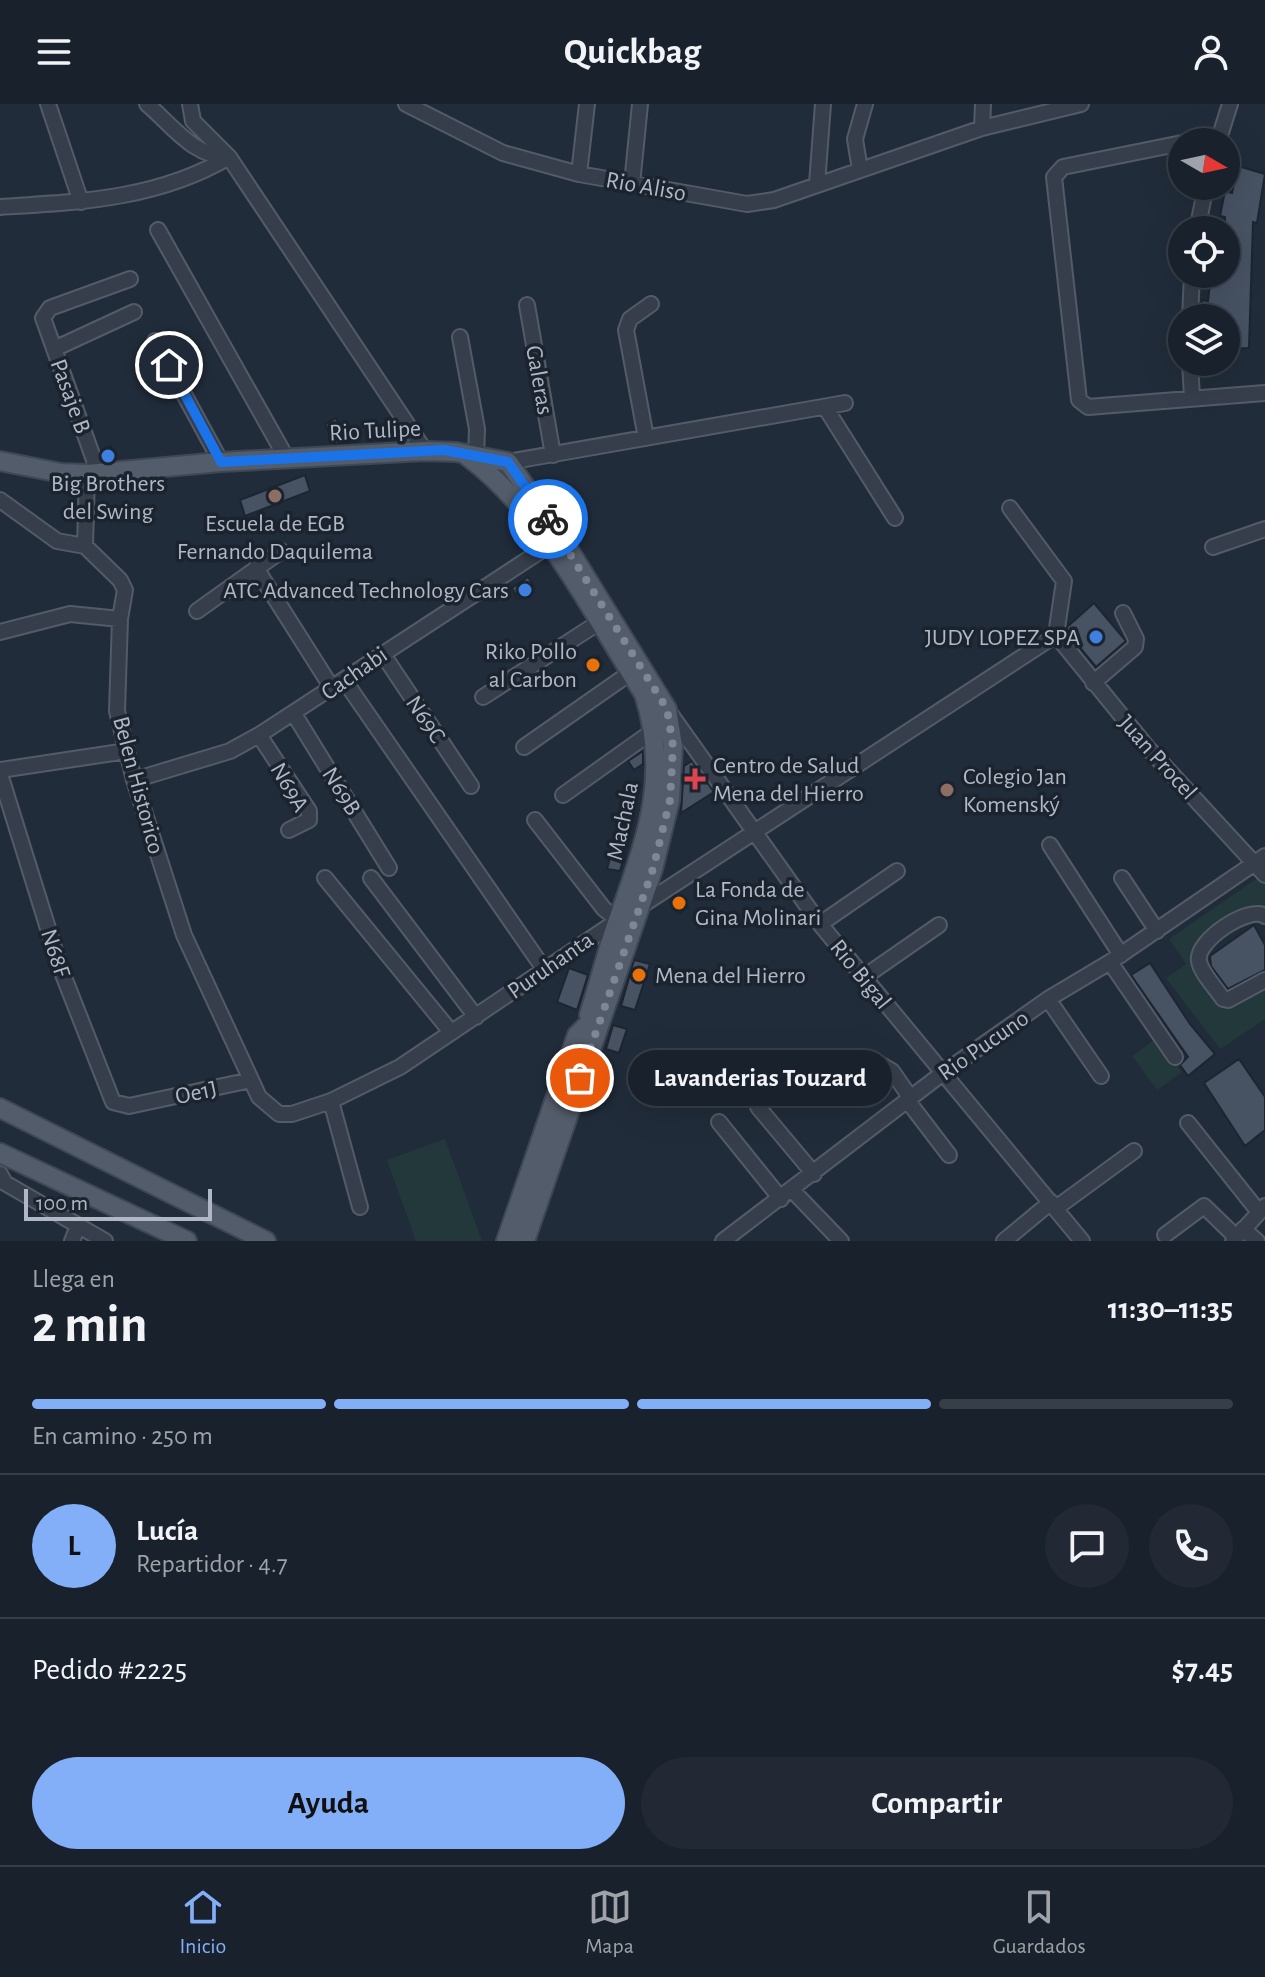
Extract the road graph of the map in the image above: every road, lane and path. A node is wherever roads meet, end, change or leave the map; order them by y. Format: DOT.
graph roads {
  1 [pos="48,104"];
  2 [pos="147,104"];
  3 [pos="190,104"];
  4 [pos="406,104"];
  5 [pos="587,104"];
  6 [pos="640,104"];
  7 [pos="823,104"];
  8 [pos="865,104"];
  9 [pos="983,104"];
  10 [pos="1081,104"];
  11 [pos="1230,104"];
  12 [pos="435,112"];
  13 [pos="982,128"];
  14 [pos="1222,128"];
  15 [pos="1168,146"];
  16 [pos="229,157"];
  17 [pos="860,170"];
  18 [pos="579,174"];
  19 [pos="632,184"];
  20 [pos="817,184"];
  21 [pos="81,202"];
  22 [pos="0,207"];
  23 [pos="158,230"];
  24 [pos="130,279"];
  25 [pos="651,304"];
  26 [pos="527,305"];
  27 [pos="134,312"];
  28 [pos="460,337"];
  29 [pos="155,341"];
  30 [pos="54,349"];
  31 [pos="1191,376"];
  32 [pos="1265,393"];
  33 [pos="1192,397"];
  34 [pos="845,403"];
  35 [pos="825,407"];
  36 [pos="646,438"];
  37 [pos="425,451"];
  38 [pos="471,455"];
  39 [pos="553,455"];
  40 [pos="287,459"];
  41 [pos="0,461"];
  42 [pos="221,462"];
  43 [pos="508,462"];
  44 [pos="93,474"];
  45 [pos="0,500"];
  46 [pos="1010,508"];
  47 [pos="895,518"];
  48 [pos="1265,529"];
  49 [pos="555,541"];
  50 [pos="85,546"];
  51 [pos="1213,547"];
  52 [pos="281,551"];
  53 [pos="256,568"];
  54 [pos="197,611"];
  55 [pos="1123,613"];
  56 [pos="120,619"];
  57 [pos="598,623"];
  58 [pos="0,632"];
  59 [pos="1056,635"];
  60 [pos="382,653"];
  61 [pos="630,673"];
  62 [pos="1093,683"];
  63 [pos="338,684"];
  64 [pos="483,697"];
  65 [pos="658,710"];
  66 [pos="294,714"];
  67 [pos="653,731"];
  68 [pos="259,735"];
  69 [pos="524,747"];
  70 [pos="127,751"];
  71 [pos="0,772"];
  72 [pos="134,780"];
  73 [pos="471,786"];
  74 [pos="563,795"];
  75 [pos="535,820"];
  76 [pos="289,830"];
  77 [pos="753,831"];
  78 [pos="1050,845"];
  79 [pos="1262,865"];
  80 [pos="389,868"];
  81 [pos="897,871"];
  82 [pos="325,878"];
  83 [pos="371,878"];
  84 [pos="1122,878"];
  85 [pos="641,906"];
  86 [pos="1265,916"];
  87 [pos="618,920"];
  88 [pos="820,924"];
  89 [pos="939,925"];
  90 [pos="1157,931"];
  91 [pos="1116,958"];
  92 [pos="544,969"];
  93 [pos="864,977"];
  94 [pos="1265,980"];
  95 [pos="1048,999"];
  96 [pos="476,1017"];
  97 [pos="590,1029"];
  98 [pos="451,1032"];
  99 [pos="1175,1057"];
  100 [pos="943,1073"];
  101 [pos="1101,1076"];
  102 [pos="251,1080"];
  103 [pos="837,1090"];
  104 [pos="909,1098"];
  105 [pos="331,1101"];
  106 [pos="573,1102"];
  107 [pos="140,1103"];
  108 [pos="758,1107"];
  109 [pos="0,1108"];
  110 [pos="275,1112"];
  111 [pos="719,1122"];
  112 [pos="1188,1123"];
  113 [pos="1134,1151"];
  114 [pos="0,1153"];
  115 [pos="949,1155"];
  116 [pos="0,1174"];
  117 [pos="814,1174"];
  118 [pos="786,1194"];
  119 [pos="1054,1205"];
  120 [pos="360,1207"];
  121 [pos="1262,1208"];
  122 [pos="78,1226"];
  123 [pos="1165,1235"];
  124 [pos="1237,1236"];
  125 [pos="72,1241"];
  126 [pos="105,1241"];
  127 [pos="187,1241"];
  128 [pos="266,1241"];
  129 [pos="506,1241"];
  130 [pos="516,1241"];
  131 [pos="525,1241"];
  132 [pos="534,1241"];
  133 [pos="723,1241"];
  134 [pos="841,1241"];
  135 [pos="1004,1241"];
  136 [pos="1082,1241"];
  137 [pos="1257,1241"];
  1 -- 21 [label="street"];
  2 -- 16 [label="street"];
  3 -- 16 [label="street"];
  4 -- 12 [label="street, Rio Aliso"];
  5 -- 18 [label="street"];
  6 -- 19 [label="street"];
  7 -- 20 [label="street"];
  8 -- 17 [label="street"];
  9 -- 13 [label="street"];
  10 -- 13 [label="street, Rio Aliso"];
  11 -- 14 [label="street"];
  12 -- 18 [label="street, Rio Aliso"];
  13 -- 17 [label="street, Rio Aliso"];
  15 -- 33 [label="street"];
  16 -- 21 [label="street"];
  16 -- 37 [label="street"];
  17 -- 20 [label="street, Rio Aliso"];
  18 -- 19 [label="street, Rio Aliso"];
  19 -- 20 [label="street, Rio Aliso"];
  21 -- 22 [label="street"];
  23 -- 40 [label="street"];
  24 -- 30 [label="street, Pasaje B"];
  25 -- 36 [label="street"];
  26 -- 39 [label="street, Galeras"];
  27 -- 30 [label="street"];
  28 -- 38 [label="street"];
  29 -- 42 [label="street"];
  30 -- 44 [label="street, Pasaje B"];
  31 -- 33 [label="street"];
  32 -- 33 [label="street"];
  34 -- 35 [label="street, Rio Tulipe"];
  35 -- 36 [label="street, Rio Tulipe"];
  35 -- 47 [label="street"];
  36 -- 39 [label="street, Rio Tulipe"];
  37 -- 38 [label="main road, Rio Tulipe"];
  37 -- 40 [label="main road, Rio Tulipe"];
  38 -- 43 [label="main road, Rio Tulipe"];
  38 -- 49 [label="main road, Machala"];
  39 -- 43 [label="street, Rio Tulipe"];
  40 -- 42 [label="main road, Rio Tulipe"];
  41 -- 44 [label="main road, Rio Tulipe"];
  42 -- 44 [label="main road, Rio Tulipe"];
  43 -- 49 [label="main road, Machala"];
  44 -- 50 [label="street"];
  45 -- 50 [label="street, Belen Historico"];
  46 -- 59 [label="street"];
  48 -- 51 [label="street"];
  49 -- 57 [label="main road, Machala"];
  49 -- 60 [label="street, Cachabi"];
  49 -- 65 [label="main road, Machala"];
  50 -- 56 [label="street, Belen Historico"];
  52 -- 53 [label="street"];
  53 -- 54 [label="street"];
  53 -- 63 [label="street"];
  55 -- 62 [label="street"];
  56 -- 58 [label="street"];
  56 -- 70 [label="street, Belen Historico"];
  57 -- 61 [label="main road, Machala"];
  57 -- 64 [label="street"];
  59 -- 62 [label="street, Juan Procel"];
  59 -- 77 [label="street, Puruhanta"];
  60 -- 63 [label="street, Cachabi"];
  60 -- 73 [label="street, N69C"];
  61 -- 65 [label="main road, Machala"];
  61 -- 69 [label="street"];
  62 -- 79 [label="street, Juan Procel"];
  63 -- 66 [label="street, Cachabi"];
  63 -- 92 [label="street"];
  65 -- 67 [label="main road, Machala"];
  65 -- 77 [label="street, Rio Bigal"];
  65 -- 85 [label="main road, Machala"];
  66 -- 68 [label="street, Cachabi"];
  66 -- 80 [label="street, N69B"];
  67 -- 74 [label="street"];
  67 -- 87 [label="main road, Machala"];
  68 -- 72 [label="street, Cachabi"];
  68 -- 76 [label="street, N69A"];
  70 -- 71 [label="street"];
  70 -- 72 [label="street, Belen Historico"];
  71 -- 107 [label="street, N68F"];
  72 -- 102 [label="street, Belen Historico"];
  75 -- 87 [label="street"];
  77 -- 85 [label="street, Puruhanta"];
  77 -- 88 [label="street, Rio Bigal"];
  78 -- 91 [label="street"];
  79 -- 90 [label="street, Rio Pucuno"];
  81 -- 88 [label="street"];
  82 -- 98 [label="street"];
  83 -- 96 [label="street"];
  84 -- 90 [label="street"];
  85 -- 87 [label="street, Puruhanta"];
  85 -- 97 [label="main road, Machala"];
  86 -- 94 [label="street"];
  87 -- 92 [label="street, Puruhanta"];
  87 -- 97 [label="main road, Machala"];
  88 -- 93 [label="street, Rio Bigal"];
  89 -- 93 [label="street"];
  90 -- 91 [label="street, Rio Pucuno"];
  91 -- 95 [label="street, Rio Pucuno"];
  91 -- 99 [label="street"];
  92 -- 96 [label="street, Puruhanta"];
  93 -- 100 [label="street, Rio Bigal"];
  95 -- 100 [label="street, Rio Pucuno"];
  95 -- 101 [label="street"];
  96 -- 98 [label="street, Puruhanta"];
  97 -- 106 [label="main road, Machala"];
  97 -- 129 [label="main road"];
  97 -- 130 [label="main road, Machala"];
  98 -- 105 [label="street, Puruhanta"];
  100 -- 104 [label="street, Rio Pucuno"];
  100 -- 119 [label="street, Rio Bigal"];
  102 -- 107 [label="street, Oe1J"];
  102 -- 110 [label="street, Belen Historico"];
  103 -- 104 [label="street"];
  104 -- 115 [label="street"];
  104 -- 117 [label="street, Rio Pucuno"];
  105 -- 110 [label="street, Puruhanta"];
  105 -- 120 [label="street"];
  106 -- 131 [label="main road, Machala"];
  106 -- 132 [label="main road"];
  108 -- 117 [label="street"];
  109 -- 128 [label="main road"];
  111 -- 118 [label="street"];
  112 -- 121 [label="street"];
  113 -- 119 [label="street"];
  114 -- 127 [label="main road"];
  116 -- 122 [label="street"];
  117 -- 118 [label="street, Rio Pucuno"];
  118 -- 133 [label="street, Rio Pucuno"];
  118 -- 134 [label="street"];
  119 -- 135 [label="street"];
  119 -- 136 [label="street, Rio Bigal"];
  121 -- 124 [label="street"];
  122 -- 125 [label="street"];
  122 -- 126 [label="street"];
  123 -- 124 [label="street"];
  124 -- 137 [label="street"];
}
